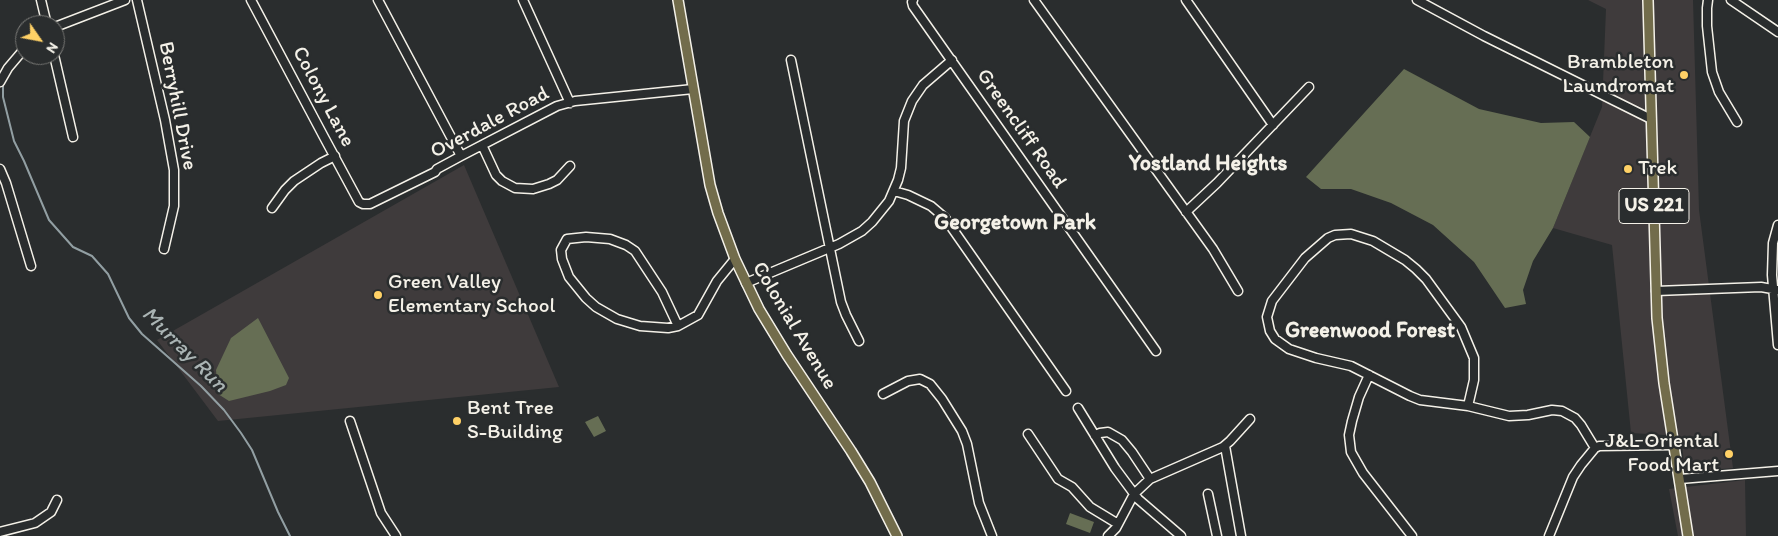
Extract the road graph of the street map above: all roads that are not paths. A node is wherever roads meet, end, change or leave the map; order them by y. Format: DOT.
graph roads {
  1 [pos="41,0"];
  2 [pos="125,0"];
  3 [pos="136,0"];
  4 [pos="251,0"];
  5 [pos="378,0"];
  6 [pos="523,0"];
  7 [pos="678,0"];
  8 [pos="913,0"];
  9 [pos="1034,0"];
  10 [pos="1186,0"];
  11 [pos="1417,0"];
  12 [pos="1648,0"];
  13 [pos="1708,0"];
  14 [pos="1730,0"];
  15 [pos="45,15"];
  16 [pos="65,23"];
  17 [pos="1778,32"];
  18 [pos="15,60"];
  19 [pos="791,60"];
  20 [pos="952,60"];
  21 [pos="56,65"];
  22 [pos="0,82"];
  23 [pos="1309,87"];
  24 [pos="693,89"];
  25 [pos="570,102"];
  26 [pos="1651,119"];
  27 [pos="1737,122"];
  28 [pos="1273,124"];
  29 [pos="73,137"];
  30 [pos="482,145"];
  31 [pos="335,156"];
  32 [pos="461,156"];
  33 [pos="570,166"];
  34 [pos="0,169"];
  35 [pos="894,191"];
  36 [pos="370,204"];
  37 [pos="272,208"];
  38 [pos="1186,212"];
  39 [pos="1778,225"];
  40 [pos="831,248"];
  41 [pos="164,250"];
  42 [pos="735,259"];
  43 [pos="31,266"];
  44 [pos="746,284"];
  45 [pos="1775,289"];
  46 [pos="1238,291"];
  47 [pos="1656,291"];
  48 [pos="678,326"];
  49 [pos="859,341"];
  50 [pos="1778,345"];
  51 [pos="1156,351"];
  52 [pos="1369,375"];
  53 [pos="1066,391"];
  54 [pos="883,394"];
  55 [pos="1468,406"];
  56 [pos="1078,408"];
  57 [pos="1250,418"];
  58 [pos="350,421"];
  59 [pos="1028,434"];
  60 [pos="1095,436"];
  61 [pos="1674,445"];
  62 [pos="1225,446"];
  63 [pos="1595,448"];
  64 [pos="1778,471"];
  65 [pos="1150,479"];
  66 [pos="1680,479"];
  67 [pos="1134,494"];
  68 [pos="1208,494"];
  69 [pos="58,500"];
  70 [pos="0,532"];
  71 [pos="1114,532"];
  72 [pos="396,536"];
  73 [pos="897,536"];
  74 [pos="992,536"];
  75 [pos="1181,536"];
  76 [pos="1217,536"];
  77 [pos="1241,536"];
  78 [pos="1412,536"];
  79 [pos="1549,536"];
  80 [pos="1688,536"];
  1 -- 15 [label="street"];
  2 -- 16 [label="street"];
  3 -- 41 [label="street, Berryhill Drive"];
  4 -- 31 [label="street, Colony Lane"];
  5 -- 32 [label="street"];
  6 -- 25 [label="street"];
  7 -- 24 [label="main road, Colonial Avenue"];
  8 -- 20 [label="street, Greencliff Road"];
  9 -- 38 [label="street"];
  10 -- 28 [label="street"];
  11 -- 26 [label="street"];
  12 -- 26 [label="main road, US 221"];
  13 -- 27 [label="street"];
  14 -- 17 [label="street"];
  18 -- 22 [label="street"];
  19 -- 40 [label="street"];
  20 -- 35 [label="street"];
  20 -- 51 [label="street, Greencliff Road"];
  21 -- 29 [label="street"];
  23 -- 28 [label="street"];
  24 -- 25 [label="street, Overdale Road"];
  24 -- 42 [label="main road, Colonial Avenue"];
  25 -- 30 [label="street, Overdale Road"];
  26 -- 47 [label="main road, US 221"];
  28 -- 38 [label="street"];
  30 -- 32 [label="street, Overdale Road"];
  30 -- 33 [label="street"];
  31 -- 36 [label="street, Colony Lane"];
  31 -- 37 [label="street"];
  32 -- 36 [label="street, Overdale Road"];
  34 -- 43 [label="street"];
  35 -- 40 [label="street"];
  35 -- 53 [label="street"];
  38 -- 46 [label="street"];
  39 -- 45 [label="street"];
  40 -- 44 [label="street"];
  40 -- 49 [label="street"];
  42 -- 44 [label="main road, Colonial Avenue"];
  42 -- 48 [label="street"];
  44 -- 73 [label="main road, Colonial Avenue"];
  45 -- 47 [label="street"];
  45 -- 50 [label="street"];
  47 -- 61 [label="main road, US 221"];
  48 -- 48 [label="street"];
  52 -- 55 [label="street"];
  52 -- 55 [label="street"];
  52 -- 78 [label="street"];
  54 -- 74 [label="street"];
  55 -- 63 [label="street"];
  56 -- 60 [label="street"];
  57 -- 62 [label="street"];
  58 -- 72 [label="street"];
  59 -- 71 [label="street"];
  60 -- 65 [label="street"];
  60 -- 67 [label="street"];
  61 -- 63 [label="street"];
  61 -- 66 [label="main road, US 221"];
  62 -- 65 [label="street"];
  62 -- 77 [label="street"];
  63 -- 79 [label="street"];
  64 -- 66 [label="street"];
  65 -- 67 [label="street"];
  66 -- 80 [label="main road, US 221"];
  67 -- 71 [label="street"];
  67 -- 75 [label="street"];
  68 -- 76 [label="street"];
  69 -- 70 [label="street"];
}
